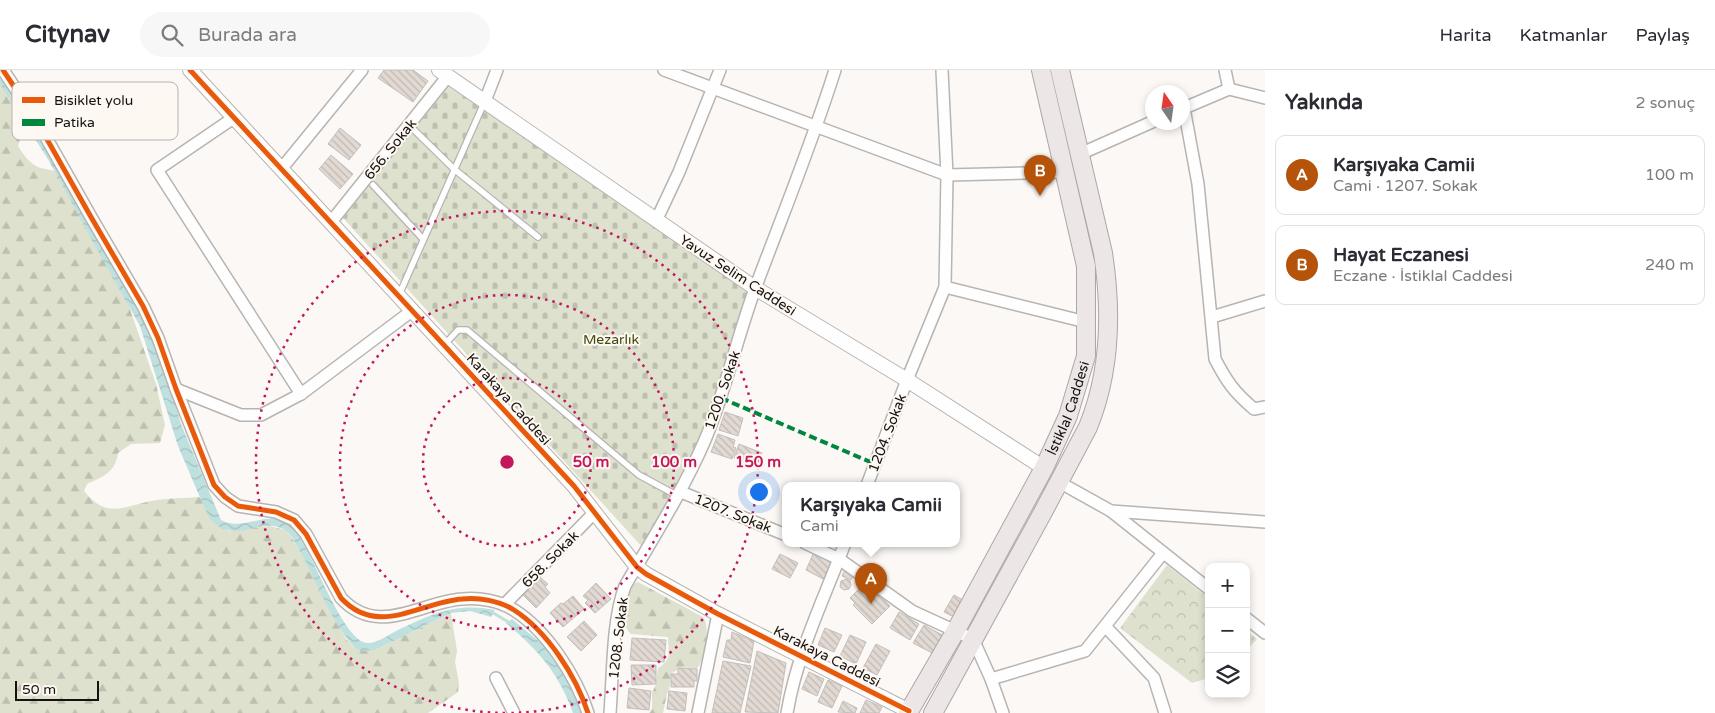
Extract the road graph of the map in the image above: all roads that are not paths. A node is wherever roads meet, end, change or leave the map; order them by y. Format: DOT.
graph roads {
  1 [pos="3,70"];
  2 [pos="190,70"];
  3 [pos="362,70"];
  4 [pos="496,70"];
  5 [pos="664,70"];
  6 [pos="720,70"];
  7 [pos="835,70"];
  8 [pos="942,70"];
  9 [pos="1041,70"];
  10 [pos="1060,70"];
  11 [pos="1224,70"];
  12 [pos="443,73"];
  13 [pos="12,84"];
  14 [pos="713,89"];
  15 [pos="1229,89"];
  16 [pos="1265,98"];
  17 [pos="484,101"];
  18 [pos="1190,105"];
  19 [pos="235,117"];
  20 [pos="409,125"];
  21 [pos="1145,125"];
  22 [pos="817,126"];
  23 [pos="1187,130"];
  24 [pos="47,140"];
  25 [pos="1080,154"];
  26 [pos="282,168"];
  27 [pos="454,169"];
  28 [pos="1064,172"];
  29 [pos="946,175"];
  30 [pos="373,185"];
  31 [pos="656,221"];
  32 [pos="331,222"];
  33 [pos="538,237"];
  34 [pos="423,239"];
  35 [pos="945,287"];
  36 [pos="755,288"];
  37 [pos="399,295"];
  38 [pos="1265,301"];
  39 [pos="413,310"];
  40 [pos="1212,317"];
  41 [pos="1086,322"];
  42 [pos="444,345"];
  43 [pos="907,380"];
  44 [pos="176,390"];
  45 [pos="301,394"];
  46 [pos="1265,407"];
  47 [pos="1044,468"];
  48 [pos="868,482"];
  49 [pos="1059,482"];
  50 [pos="679,494"];
  51 [pos="1111,511"];
  52 [pos="595,512"];
  53 [pos="1265,522"];
  54 [pos="782,533"];
  55 [pos="814,547"];
  56 [pos="844,547"];
  57 [pos="1163,553"];
  58 [pos="839,559"];
  59 [pos="636,567"];
  60 [pos="1205,586"];
  61 [pos="504,605"];
  62 [pos="718,614"];
  63 [pos="1250,621"];
  64 [pos="1106,627"];
  65 [pos="955,632"];
  66 [pos="1265,633"];
  67 [pos="973,640"];
  68 [pos="800,655"];
  69 [pos="496,678"];
  70 [pos="990,679"];
  71 [pos="908,712"];
  72 [pos="514,713"];
  73 [pos="588,713"];
  74 [pos="610,713"];
  75 [pos="698,713"];
  76 [pos="786,713"];
  77 [pos="933,713"];
  78 [pos="1003,713"];
  79 [pos="1165,713"];
  1 -- 13 [label="street"];
  2 -- 19 [label="street, Karakaya Caddesi"];
  3 -- 26 [label="street"];
  4 -- 17 [label="street"];
  5 -- 14 [label="street"];
  6 -- 14 [label="street"];
  7 -- 22 [label="street, 1200. Sokak"];
  8 -- 29 [label="street"];
  9 -- 28 [label="main road, İstiklal Caddesi"];
  10 -- 25 [label="main road, İstiklal Caddesi"];
  11 -- 15 [label="street"];
  12 -- 17 [label="street, Yavuz Selim Caddesi"];
  12 -- 20 [label="street, 656. Sokak"];
  14 -- 22 [label="street"];
  14 -- 31 [label="street"];
  15 -- 16 [label="street"];
  15 -- 18 [label="street"];
  17 -- 27 [label="lane"];
  17 -- 31 [label="street, Yavuz Selim Caddesi"];
  19 -- 26 [label="street, Karakaya Caddesi"];
  19 -- 45 [label="street"];
  20 -- 27 [label="lane"];
  20 -- 32 [label="street, 656. Sokak"];
  21 -- 25 [label="street"];
  22 -- 29 [label="street"];
  22 -- 36 [label="street, 1200. Sokak"];
  23 -- 40 [label="street"];
  24 -- 44 [label="street"];
  25 -- 49 [label="main road, İstiklal Caddesi"];
  26 -- 32 [label="street, Karakaya Caddesi"];
  27 -- 33 [label="lane"];
  27 -- 34 [label="lane"];
  28 -- 29 [label="street"];
  28 -- 41 [label="main road, İstiklal Caddesi"];
  29 -- 35 [label="street"];
  30 -- 34 [label="lane"];
  31 -- 36 [label="street, Yavuz Selim Caddesi"];
  32 -- 37 [label="street, Karakaya Caddesi"];
  34 -- 37 [label="lane"];
  35 -- 41 [label="street"];
  35 -- 43 [label="street, 1204. Sokak"];
  36 -- 43 [label="street, Yavuz Selim Caddesi"];
  36 -- 50 [label="street, 1200. Sokak"];
  37 -- 39 [label="street, Karakaya Caddesi"];
  38 -- 40 [label="street"];
  39 -- 42 [label="street, Karakaya Caddesi"];
  39 -- 45 [label="street"];
  40 -- 46 [label="street"];
  41 -- 47 [label="main road, İstiklal Caddesi"];
  42 -- 50 [label="lane"];
  42 -- 52 [label="street, Karakaya Caddesi"];
  43 -- 47 [label="street, Yavuz Selim Caddesi"];
  43 -- 48 [label="street, 1204. Sokak"];
  44 -- 45 [label="street"];
  44 -- 61 [label="street"];
  47 -- 65 [label="main road, İstiklal Caddesi"];
  49 -- 51 [label="street"];
  49 -- 67 [label="main road, İstiklal Caddesi"];
  50 -- 54 [label="street, 1207. Sokak"];
  50 -- 59 [label="street, 1200. Sokak"];
  51 -- 53 [label="street"];
  51 -- 57 [label="street"];
  52 -- 59 [label="street, Karakaya Caddesi"];
  52 -- 61 [label="street, 658. Sokak"];
  55 -- 58 [label="street"];
  56 -- 58 [label="street"];
  57 -- 60 [label="street"];
  57 -- 64 [label="street"];
  58 -- 65 [label="street"];
  58 -- 68 [label="street"];
  59 -- 62 [label="street, Karakaya Caddesi"];
  59 -- 74 [label="street, 1208. Sokak"];
  61 -- 73 [label="street"];
  62 -- 68 [label="street, Karakaya Caddesi"];
  62 -- 75 [label="street"];
  63 -- 66 [label="street"];
  64 -- 70 [label="street"];
  64 -- 79 [label="street"];
  65 -- 67 [label="street"];
  65 -- 71 [label="main road, İstiklal Caddesi"];
  67 -- 70 [label="street"];
  67 -- 77 [label="main road, İstiklal Caddesi"];
  68 -- 71 [label="street, Karakaya Caddesi"];
  68 -- 76 [label="street"];
  69 -- 72 [label="street"];
  70 -- 78 [label="street"];
}
